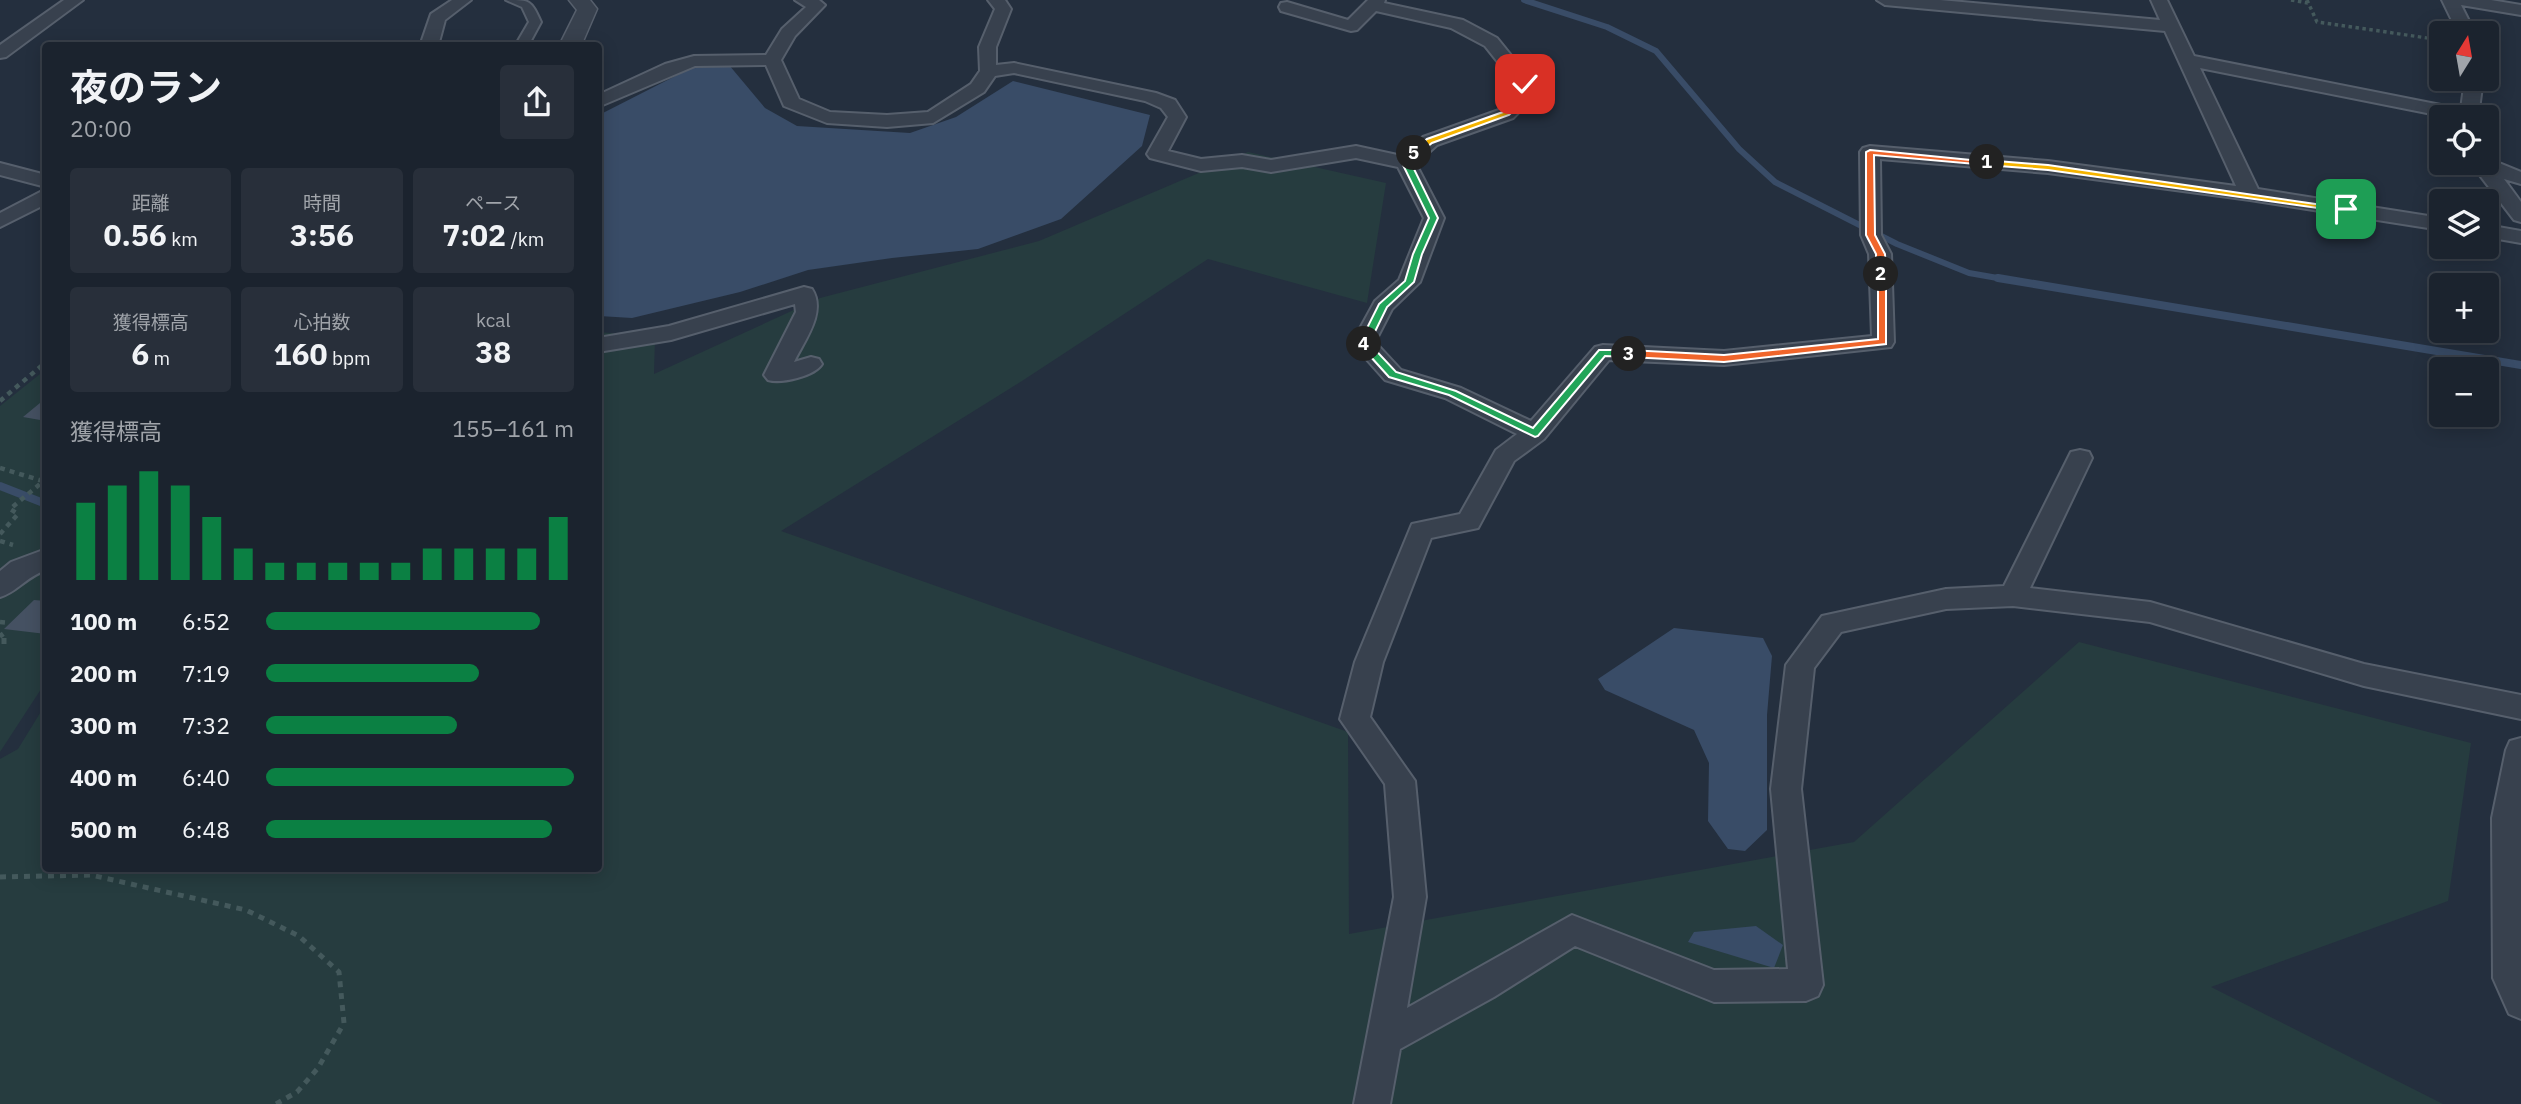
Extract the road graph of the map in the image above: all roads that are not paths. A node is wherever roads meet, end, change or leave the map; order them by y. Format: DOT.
graph roads {
  1 [pos="75,0"];
  2 [pos="463,0"];
  3 [pos="512,0"];
  4 [pos="579,0"];
  5 [pos="996,0"];
  6 [pos="1885,0"];
  7 [pos="2159,0"];
  8 [pos="2450,0"];
  9 [pos="2460,0"];
  10 [pos="816,2"];
  11 [pos="1374,3"];
  12 [pos="1287,7"];
  13 [pos="2521,10"];
  14 [pos="2460,21"];
  15 [pos="2171,26"];
  16 [pos="430,42"];
  17 [pos="523,42"];
  18 [pos="573,42"];
  19 [pos="0,53"];
  20 [pos="772,60"];
  21 [pos="2187,60"];
  22 [pos="989,71"];
  23 [pos="602,100"];
  24 [pos="2429,109"];
  25 [pos="1406,163"];
  26 [pos="0,169"];
  27 [pos="2499,170"];
  28 [pos="2490,175"];
  29 [pos="2521,178"];
  30 [pos="42,180"];
  31 [pos="2250,194"];
  32 [pos="42,197"];
  33 [pos="2521,216"];
  34 [pos="0,221"];
  35 [pos="2429,222"];
  36 [pos="2499,233"];
  37 [pos="2521,237"];
  38 [pos="602,344"];
  39 [pos="811,364"];
  40 [pos="1535,433"];
  41 [pos="2080,458"];
  42 [pos="42,561"];
  43 [pos="0,587"];
  44 [pos="2013,596"];
  45 [pos="2521,707"];
  46 [pos="2521,750"];
  47 [pos="2521,1003"];
  48 [pos="1385,1038"];
  49 [pos="1372,1104"];
  1 -- 19 [label="street"];
  2 -- 16 [label="street"];
  3 -- 17 [label="street"];
  4 -- 18 [label="street"];
  5 -- 22 [label="street"];
  6 -- 15 [label="street"];
  7 -- 15 [label="street"];
  8 -- 14 [label="street"];
  9 -- 13 [label="street"];
  10 -- 20 [label="street"];
  11 -- 12 [label="street"];
  11 -- 25 [label="street"];
  15 -- 21 [label="street"];
  20 -- 22 [label="street"];
  20 -- 23 [label="street"];
  21 -- 24 [label="street"];
  21 -- 31 [label="street"];
  22 -- 25 [label="street"];
  25 -- 40 [label="street"];
  26 -- 30 [label="street"];
  27 -- 29 [label="street"];
  28 -- 33 [label="street"];
  31 -- 35 [label="street"];
  31 -- 40 [label="street"];
  32 -- 34 [label="street"];
  36 -- 37 [label="street"];
  38 -- 39 [label="street"];
  40 -- 48 [label="street"];
  41 -- 44 [label="street"];
  42 -- 43 [label="street"];
  44 -- 45 [label="street"];
  44 -- 48 [label="street"];
  46 -- 47 [label="street"];
  48 -- 49 [label="street"];
}
